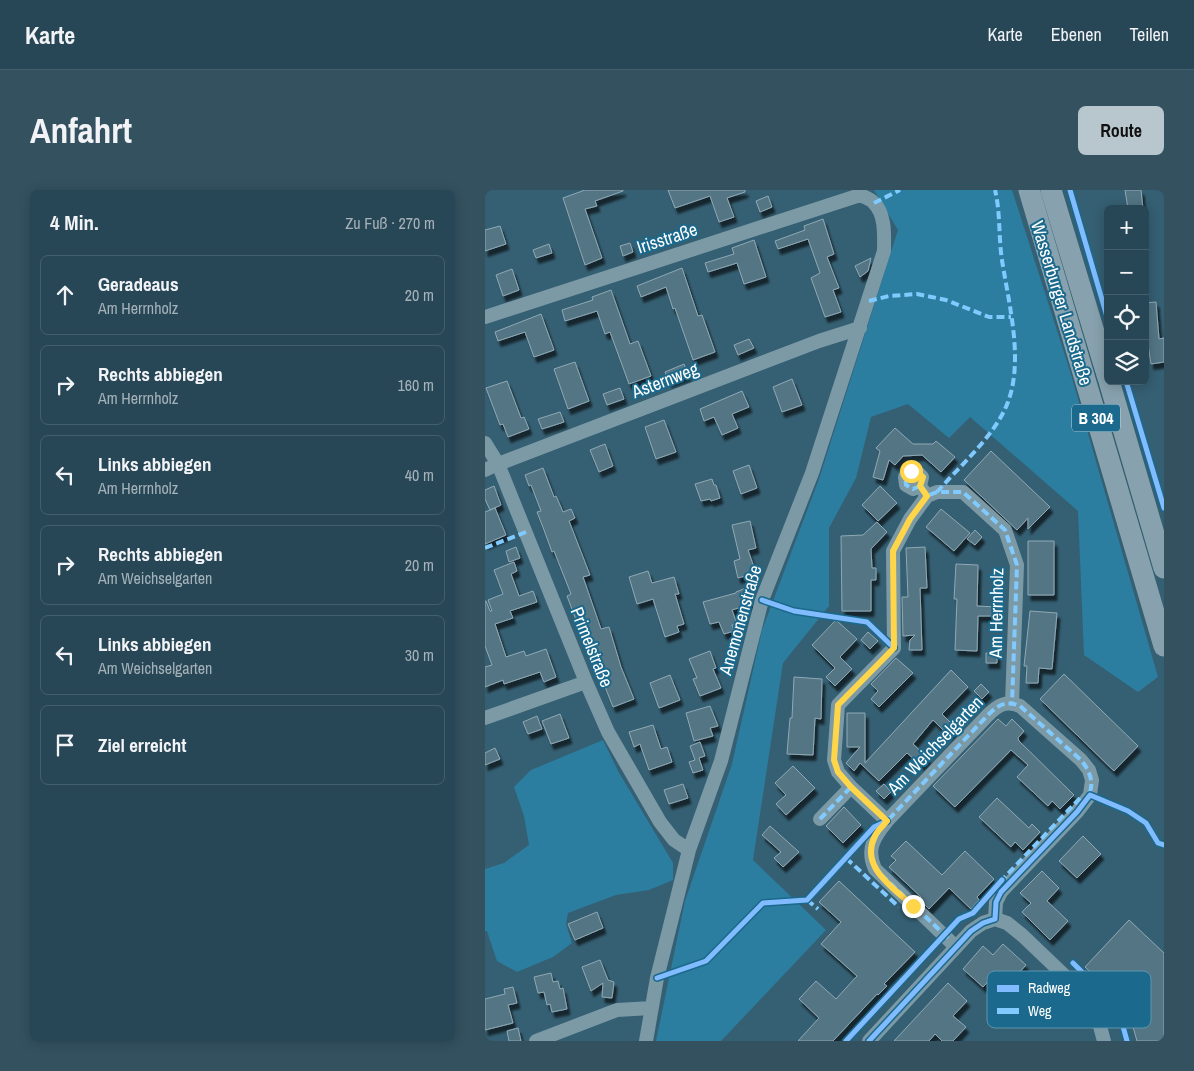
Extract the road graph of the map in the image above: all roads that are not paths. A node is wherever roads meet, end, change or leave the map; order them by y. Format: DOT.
graph roads {
  1 [pos="1029,190"];
  2 [pos="1051,190"];
  3 [pos="860,194"];
  4 [pos="485,317"];
  5 [pos="860,328"];
  6 [pos="1104,367"];
  7 [pos="1109,385"];
  8 [pos="485,443"];
  9 [pos="498,464"];
  10 [pos="485,470"];
  11 [pos="1164,568"];
  12 [pos="1164,646"];
  13 [pos="586,682"];
  14 [pos="1012,703"];
  15 [pos="485,718"];
  16 [pos="851,787"];
  17 [pos="820,819"];
  18 [pos="887,821"];
  19 [pos="689,850"];
  20 [pos="995,919"];
  21 [pos="956,947"];
  22 [pos="1059,971"];
  23 [pos="651,1008"];
  24 [pos="1100,1028"];
  25 [pos="536,1041"];
  26 [pos="646,1041"];
  27 [pos="869,1041"];
  28 [pos="1104,1041"];
  1 -- 12 [label="main road, Wasserburger Landstraße / B 304"];
  2 -- 6 [label="main road, Wasserburger Landstraße / B 304"];
  3 -- 4 [label="street, Irisstraße"];
  3 -- 5 [label="street, Anemonenstraße"];
  5 -- 9 [label="street, Asternweg"];
  5 -- 19 [label="street, Anemonenstraße"];
  7 -- 11 [label="main road, Wasserburger Landstraße / B 304"];
  8 -- 9 [label="street, Primelstraße"];
  9 -- 10 [label="street, Asternweg"];
  9 -- 13 [label="street, Primelstraße"];
  13 -- 15 [label="street"];
  13 -- 19 [label="street, Primelstraße"];
  14 -- 16 [label="street, Am Herrnholz"];
  14 -- 18 [label="street, Am Weichselgarten"];
  14 -- 20 [label="street, Am Weichselgarten"];
  16 -- 17 [label="street"];
  16 -- 18 [label="street, Am Herrnholz"];
  18 -- 21 [label="street, Am Weichselgarten"];
  19 -- 23 [label="street, Anemonenstraße"];
  20 -- 21 [label="street"];
  20 -- 22 [label="street"];
  21 -- 27 [label="street"];
  23 -- 25 [label="street"];
  23 -- 26 [label="street, Anemonenstraße"];
  24 -- 28 [label="street"];
}
